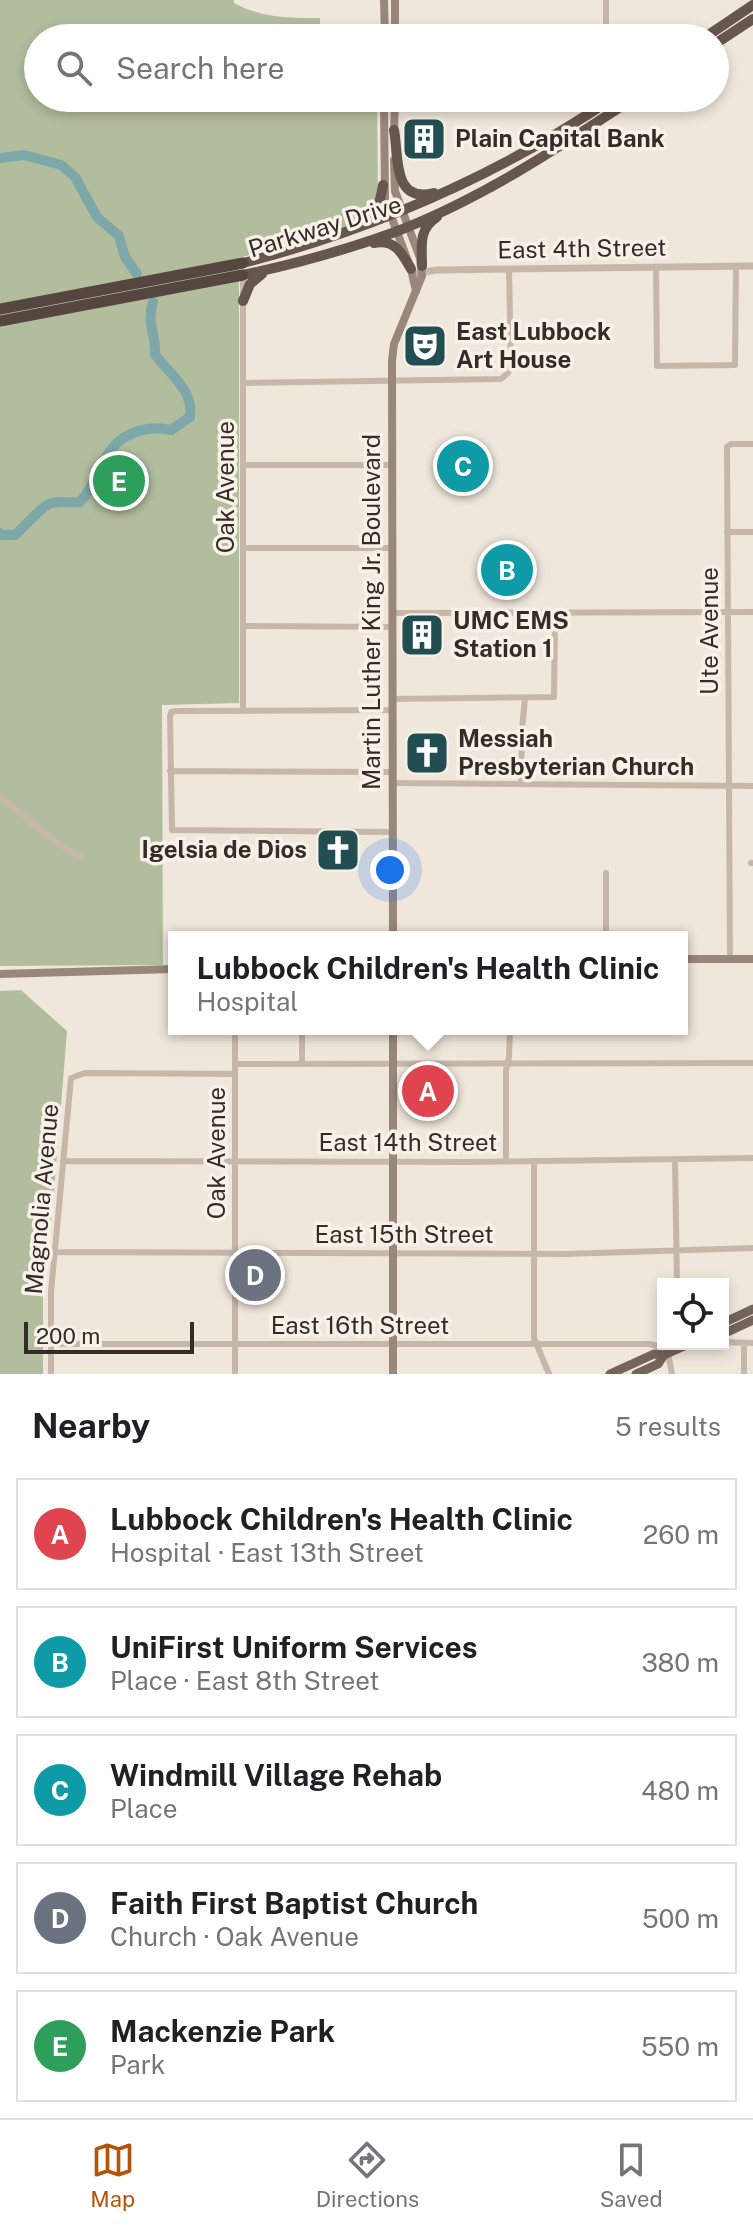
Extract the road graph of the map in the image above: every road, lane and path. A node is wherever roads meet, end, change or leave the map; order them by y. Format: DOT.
graph roads {
  1 [pos="384,0"];
  2 [pos="395,0"];
  3 [pos="606,0"];
  4 [pos="753,5"];
  5 [pos="753,19"];
  6 [pos="385,24"];
  7 [pos="395,24"];
  8 [pos="606,24"];
  9 [pos="725,24"];
  10 [pos="729,35"];
  11 [pos="384,112"];
  12 [pos="395,112"];
  13 [pos="591,112"];
  14 [pos="610,112"];
  15 [pos="394,130"];
  16 [pos="383,185"];
  17 [pos="459,185"];
  18 [pos="459,203"];
  19 [pos="402,211"];
  20 [pos="391,216"];
  21 [pos="408,226"];
  22 [pos="396,231"];
  23 [pos="336,235"];
  24 [pos="326,255"];
  25 [pos="736,266"];
  26 [pos="753,266"];
  27 [pos="275,268"];
  28 [pos="656,268"];
  29 [pos="243,269"];
  30 [pos="509,269"];
  31 [pos="417,271"];
  32 [pos="243,301"];
  33 [pos="0,309"];
  34 [pos="0,321"];
  35 [pos="244,383"];
  36 [pos="392,383"];
  37 [pos="753,444"];
  38 [pos="244,465"];
  39 [pos="392,465"];
  40 [pos="727,532"];
  41 [pos="753,532"];
  42 [pos="244,548"];
  43 [pos="392,548"];
  44 [pos="728,612"];
  45 [pos="753,612"];
  46 [pos="393,613"];
  47 [pos="555,613"];
  48 [pos="244,626"];
  49 [pos="393,627"];
  50 [pos="525,698"];
  51 [pos="392,699"];
  52 [pos="392,710"];
  53 [pos="243,711"];
  54 [pos="170,771"];
  55 [pos="392,772"];
  56 [pos="392,783"];
  57 [pos="521,784"];
  58 [pos="729,786"];
  59 [pos="753,786"];
  60 [pos="0,797"];
  61 [pos="392,832"];
  62 [pos="81,858"];
  63 [pos="606,873"];
  64 [pos="393,931"];
  65 [pos="606,931"];
  66 [pos="688,959"];
  67 [pos="730,959"];
  68 [pos="753,959"];
  69 [pos="168,969"];
  70 [pos="0,974"];
  71 [pos="235,1035"];
  72 [pos="302,1035"];
  73 [pos="393,1035"];
  74 [pos="510,1035"];
  75 [pos="753,1063"];
  76 [pos="235,1064"];
  77 [pos="302,1064"];
  78 [pos="508,1064"];
  79 [pos="393,1065"];
  80 [pos="235,1074"];
  81 [pos="753,1158"];
  82 [pos="675,1159"];
  83 [pos="63,1161"];
  84 [pos="393,1161"];
  85 [pos="506,1161"];
  86 [pos="534,1161"];
  87 [pos="235,1162"];
  88 [pos="753,1248"];
  89 [pos="676,1250"];
  90 [pos="55,1252"];
  91 [pos="235,1252"];
  92 [pos="392,1253"];
  93 [pos="533,1254"];
  94 [pos="677,1278"];
  95 [pos="753,1309"];
  96 [pos="729,1320"];
  97 [pos="753,1320"];
  98 [pos="729,1331"];
  99 [pos="729,1342"];
  100 [pos="744,1343"];
  101 [pos="753,1343"];
  102 [pos="50,1344"];
  103 [pos="235,1344"];
  104 [pos="535,1344"];
  105 [pos="393,1345"];
  106 [pos="674,1350"];
  107 [pos="666,1354"];
  108 [pos="51,1374"];
  109 [pos="235,1374"];
  110 [pos="393,1374"];
  111 [pos="549,1374"];
  112 [pos="610,1374"];
  113 [pos="636,1374"];
  114 [pos="672,1374"];
  115 [pos="744,1374"];
  1 -- 6 [label="main road"];
  2 -- 7 [label="main road"];
  3 -- 8 [label="street"];
  4 -- 9 [label="highway"];
  5 -- 10 [label="highway"];
  11 -- 16 [label="main road"];
  12 -- 15 [label="main road"];
  13 -- 17 [label="highway, Parkway Drive"];
  14 -- 18 [label="highway, Parkway Drive"];
  15 -- 17 [label="highway"];
  15 -- 19 [label="main road"];
  16 -- 20 [label="main road"];
  16 -- 23 [label="highway"];
  17 -- 19 [label="highway, Parkway Drive"];
  18 -- 21 [label="highway, Parkway Drive"];
  18 -- 31 [label="highway"];
  19 -- 20 [label="highway, Parkway Drive"];
  19 -- 21 [label="main road"];
  20 -- 22 [label="main road"];
  20 -- 23 [label="highway, Parkway Drive"];
  21 -- 22 [label="highway, Parkway Drive"];
  21 -- 31 [label="main road"];
  22 -- 24 [label="highway, Parkway Drive"];
  22 -- 31 [label="main road"];
  23 -- 29 [label="highway, Parkway Drive"];
  24 -- 27 [label="highway, Parkway Drive"];
  24 -- 31 [label="highway"];
  25 -- 26 [label="street, East 4th Street"];
  25 -- 28 [label="street, East 4th Street"];
  25 -- 28 [label="street"];
  27 -- 29 [label="highway, Parkway Drive"];
  27 -- 32 [label="highway"];
  28 -- 30 [label="street, East 4th Street"];
  29 -- 32 [label="street, Oak Avenue"];
  29 -- 33 [label="highway, Parkway Drive"];
  29 -- 34 [label="highway, Parkway Drive"];
  30 -- 31 [label="street, East 4th Street"];
  30 -- 36 [label="street"];
  31 -- 36 [label="main road, Martin Luther King Jr. Boulevard"];
  32 -- 35 [label="street, Oak Avenue"];
  35 -- 36 [label="street"];
  35 -- 38 [label="street, Oak Avenue"];
  36 -- 39 [label="main road, Martin Luther King Jr. Boulevard"];
  37 -- 40 [label="street, Ute Avenue"];
  38 -- 39 [label="street"];
  38 -- 42 [label="street, Oak Avenue"];
  39 -- 43 [label="main road, Martin Luther King Jr. Boulevard"];
  40 -- 41 [label="street"];
  40 -- 44 [label="street, Ute Avenue"];
  42 -- 43 [label="street"];
  42 -- 48 [label="street, Oak Avenue"];
  43 -- 46 [label="main road, Martin Luther King Jr. Boulevard"];
  44 -- 45 [label="street"];
  44 -- 47 [label="street"];
  44 -- 58 [label="street, Ute Avenue"];
  46 -- 47 [label="street"];
  46 -- 49 [label="main road, Martin Luther King Jr. Boulevard"];
  47 -- 50 [label="street"];
  48 -- 49 [label="street"];
  48 -- 53 [label="street, Oak Avenue"];
  49 -- 51 [label="main road, Martin Luther King Jr. Boulevard"];
  50 -- 51 [label="street"];
  50 -- 57 [label="street"];
  51 -- 52 [label="main road, Martin Luther King Jr. Boulevard"];
  52 -- 53 [label="street"];
  52 -- 55 [label="main road, Martin Luther King Jr. Boulevard"];
  53 -- 54 [label="street"];
  54 -- 55 [label="street"];
  54 -- 61 [label="street"];
  55 -- 56 [label="main road, Martin Luther King Jr. Boulevard"];
  56 -- 57 [label="street"];
  56 -- 61 [label="main road, Martin Luther King Jr. Boulevard"];
  57 -- 58 [label="street"];
  58 -- 59 [label="street"];
  58 -- 67 [label="street, Ute Avenue"];
  60 -- 62 [label="street"];
  61 -- 64 [label="main road, Martin Luther King Jr. Boulevard"];
  63 -- 65 [label="street"];
  66 -- 67 [label="main road"];
  67 -- 68 [label="main road"];
  69 -- 70 [label="main road"];
  71 -- 76 [label="street, Oak Avenue"];
  72 -- 77 [label="street"];
  73 -- 79 [label="main road"];
  74 -- 78 [label="street"];
  75 -- 78 [label="street"];
  76 -- 77 [label="street"];
  76 -- 80 [label="street, Oak Avenue"];
  77 -- 79 [label="street"];
  78 -- 79 [label="street"];
  78 -- 85 [label="street"];
  79 -- 84 [label="main road"];
  80 -- 83 [label="street, Magnolia Avenue"];
  80 -- 87 [label="street, Oak Avenue"];
  81 -- 82 [label="street, East 14th Street"];
  82 -- 86 [label="street, East 14th Street"];
  82 -- 89 [label="street"];
  83 -- 87 [label="street, East 14th Street"];
  83 -- 90 [label="street, Magnolia Avenue"];
  84 -- 85 [label="street, East 14th Street"];
  84 -- 87 [label="street, East 14th Street"];
  84 -- 92 [label="main road"];
  85 -- 86 [label="street, East 14th Street"];
  86 -- 93 [label="street"];
  87 -- 91 [label="street, Oak Avenue"];
  88 -- 89 [label="street, East 15th Street"];
  89 -- 93 [label="street, East 15th Street"];
  89 -- 94 [label="street"];
  90 -- 91 [label="street, East 15th Street"];
  90 -- 102 [label="street, Magnolia Avenue"];
  91 -- 92 [label="street, East 15th Street"];
  91 -- 103 [label="street, Oak Avenue"];
  92 -- 93 [label="street, East 15th Street"];
  92 -- 105 [label="main road"];
  93 -- 104 [label="street"];
  95 -- 96 [label="main road"];
  97 -- 98 [label="main road"];
  99 -- 100 [label="street"];
  100 -- 101 [label="street"];
  100 -- 115 [label="street"];
  102 -- 103 [label="street, East 16th Street"];
  102 -- 108 [label="street, Magnolia Avenue"];
  103 -- 105 [label="street, East 16th Street"];
  103 -- 109 [label="street, Oak Avenue"];
  104 -- 105 [label="street, East 16th Street"];
  104 -- 107 [label="street, East 16th Street"];
  104 -- 111 [label="street"];
  105 -- 110 [label="main road"];
  106 -- 107 [label="main road"];
  107 -- 112 [label="main road"];
  107 -- 113 [label="main road"];
  107 -- 114 [label="street"];
}
